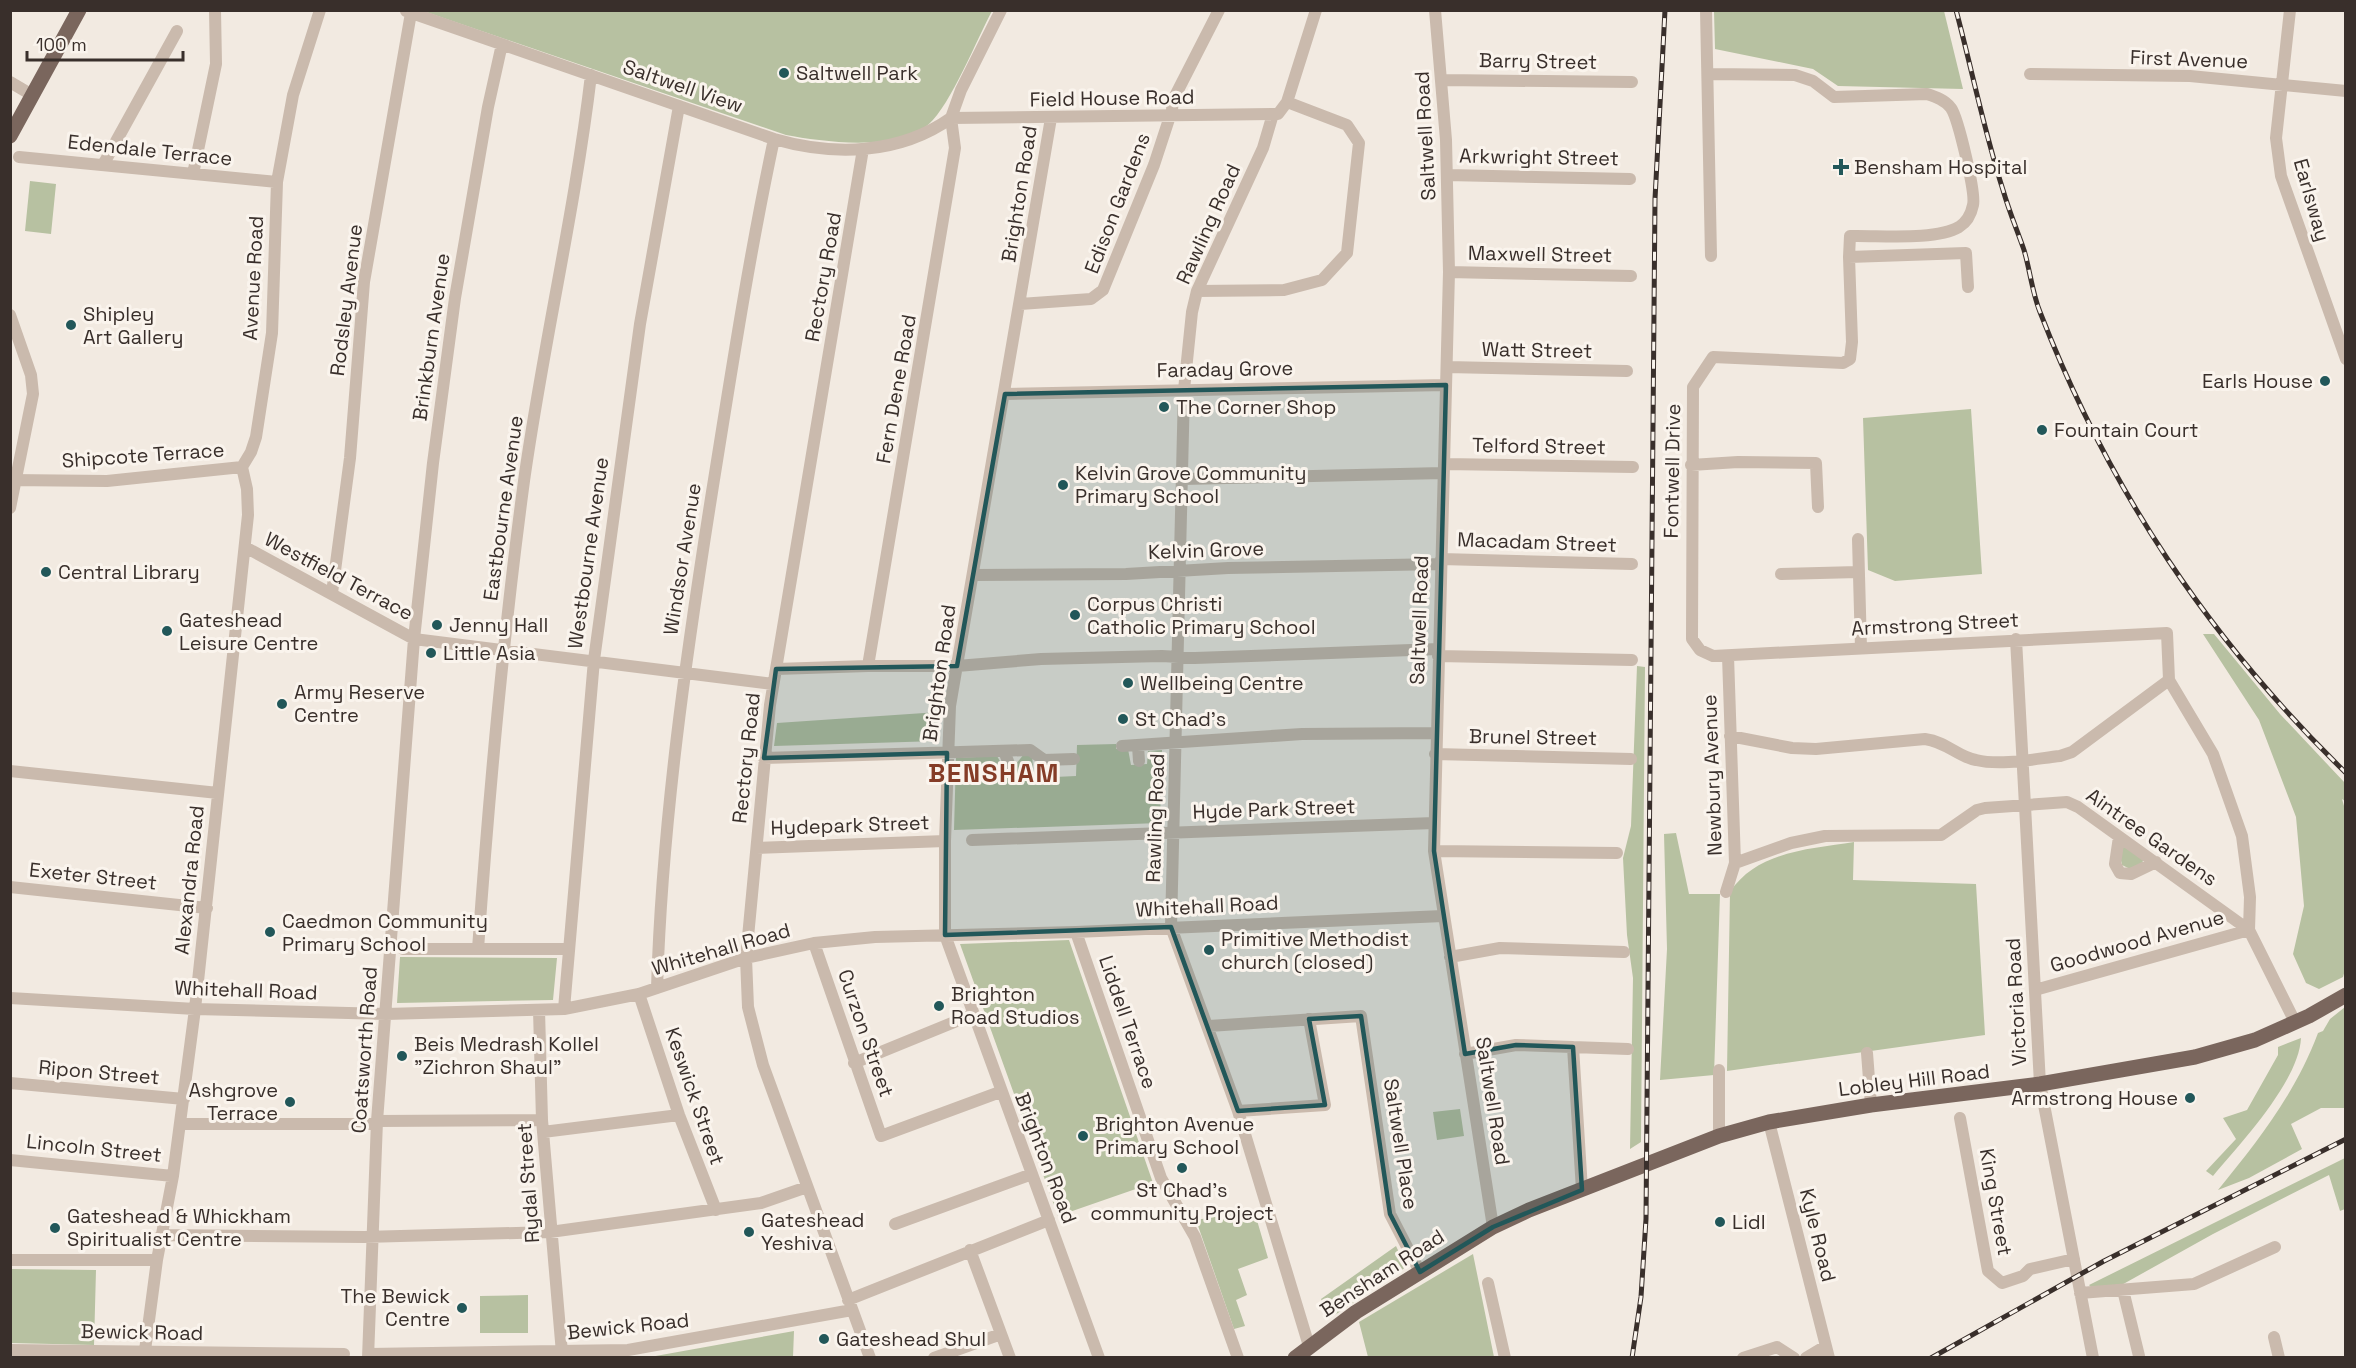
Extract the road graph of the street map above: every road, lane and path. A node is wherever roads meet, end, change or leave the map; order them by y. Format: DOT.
graph roads {
  1 [pos="79,10"];
  2 [pos="215,10"];
  3 [pos="320,10"];
  4 [pos="1001,10"];
  5 [pos="1219,10"];
  6 [pos="1316,10"];
  7 [pos="1436,10"];
  8 [pos="1706,10"];
  9 [pos="2289,10"];
  10 [pos="407,12"];
  11 [pos="177,31"];
  12 [pos="501,44"];
  13 [pos="1708,74"];
  14 [pos="2030,74"];
  15 [pos="591,75"];
  16 [pos="1443,80"];
  17 [pos="10,82"];
  18 [pos="1632,82"];
  19 [pos="2280,83"];
  20 [pos="2346,91"];
  21 [pos="32,95"];
  22 [pos="1287,102"];
  23 [pos="679,106"];
  24 [pos="1273,114"];
  25 [pos="1169,116"];
  26 [pos="951,118"];
  27 [pos="1051,118"];
  28 [pos="10,136"];
  29 [pos="774,139"];
  30 [pos="863,149"];
  31 [pos="19,157"];
  32 [pos="103,165"];
  33 [pos="193,174"];
  34 [pos="1447,175"];
  35 [pos="1630,178"];
  36 [pos="277,182"];
  37 [pos="1711,256"];
  38 [pos="1849,257"];
  39 [pos="1449,272"];
  40 [pos="1631,276"];
  41 [pos="1968,287"];
  42 [pos="1197,291"];
  43 [pos="1020,304"];
  44 [pos="10,315"];
  45 [pos="2346,358"];
  46 [pos="1447,368"];
  47 [pos="1627,371"];
  48 [pos="1446,385"];
  49 [pos="1184,390"];
  50 [pos="1005,394"];
  51 [pos="1691,465"];
  52 [pos="242,467"];
  53 [pos="1633,467"];
  54 [pos="1443,469"];
  55 [pos="1182,479"];
  56 [pos="13,480"];
  57 [pos="1818,507"];
  58 [pos="10,508"];
  59 [pos="1858,539"];
  60 [pos="244,547"];
  61 [pos="1441,562"];
  62 [pos="1632,564"];
  63 [pos="1179,570"];
  64 [pos="1858,573"];
  65 [pos="1781,574"];
  66 [pos="974,575"];
  67 [pos="332,593"];
  68 [pos="414,639"];
  69 [pos="2016,639"];
  70 [pos="1861,648"];
  71 [pos="504,650"];
  72 [pos="1438,652"];
  73 [pos="1705,654"];
  74 [pos="1176,656"];
  75 [pos="1728,656"];
  76 [pos="594,660"];
  77 [pos="1632,660"];
  78 [pos="868,666"];
  79 [pos="957,666"];
  80 [pos="776,669"];
  81 [pos="683,673"];
  82 [pos="2169,680"];
  83 [pos="773,684"];
  84 [pos="1435,733"];
  85 [pos="1730,736"];
  86 [pos="1177,741"];
  87 [pos="1122,746"];
  88 [pos="1138,746"];
  89 [pos="1004,751"];
  90 [pos="947,753"];
  91 [pos="1435,754"];
  92 [pos="764,758"];
  93 [pos="1074,759"];
  94 [pos="1631,759"];
  95 [pos="2023,759"];
  96 [pos="1139,761"];
  97 [pos="1011,769"];
  98 [pos="10,771"];
  99 [pos="218,793"];
  100 [pos="2025,804"];
  101 [pos="1434,823"];
  102 [pos="1175,833"];
  103 [pos="2119,837"];
  104 [pos="972,840"];
  105 [pos="945,842"];
  106 [pos="757,848"];
  107 [pos="1434,851"];
  108 [pos="1617,854"];
  109 [pos="2156,862"];
  110 [pos="1735,863"];
  111 [pos="10,887"];
  112 [pos="1726,892"];
  113 [pos="207,908"];
  114 [pos="1443,915"];
  115 [pos="1171,927"];
  116 [pos="2248,930"];
  117 [pos="1076,932"];
  118 [pos="945,935"];
  119 [pos="814,943"];
  120 [pos="403,949"];
  121 [pos="478,949"];
  122 [pos="569,949"];
  123 [pos="1624,952"];
  124 [pos="1450,957"];
  125 [pos="747,958"];
  126 [pos="657,988"];
  127 [pos="2035,990"];
  128 [pos="639,994"];
  129 [pos="2346,995"];
  130 [pos="10,998"];
  131 [pos="195,1009"];
  132 [pos="564,1009"];
  133 [pos="539,1010"];
  134 [pos="386,1014"];
  135 [pos="974,1014"];
  136 [pos="1309,1019"];
  137 [pos="2295,1022"];
  138 [pos="1209,1026"];
  139 [pos="1573,1047"];
  140 [pos="1628,1048"];
  141 [pos="1867,1053"];
  142 [pos="1465,1054"];
  143 [pos="854,1063"];
  144 [pos="1719,1070"];
  145 [pos="10,1083"];
  146 [pos="2040,1084"];
  147 [pos="1000,1092"];
  148 [pos="184,1100"];
  149 [pos="1871,1105"];
  150 [pos="1238,1111"];
  151 [pos="679,1115"];
  152 [pos="1960,1118"];
  153 [pos="1769,1122"];
  154 [pos="377,1123"];
  155 [pos="180,1124"];
  156 [pos="543,1126"];
  157 [pos="1719,1137"];
  158 [pos="10,1160"];
  159 [pos="1032,1174"];
  160 [pos="173,1176"];
  161 [pos="807,1187"];
  162 [pos="1582,1190"];
  163 [pos="716,1210"];
  164 [pos="1049,1220"];
  165 [pos="895,1224"];
  166 [pos="1493,1227"];
  167 [pos="550,1232"];
  168 [pos="162,1235"];
  169 [pos="373,1235"];
  170 [pos="2275,1247"];
  171 [pos="970,1250"];
  172 [pos="2074,1259"];
  173 [pos="10,1260"];
  174 [pos="157,1260"];
  175 [pos="1420,1272"];
  176 [pos="1488,1282"];
  177 [pos="2123,1290"];
  178 [pos="2080,1293"];
  179 [pos="850,1305"];
  180 [pos="1001,1334"];
  181 [pos="2274,1337"];
  182 [pos="1309,1346"];
  183 [pos="10,1350"];
  184 [pos="1827,1352"];
  185 [pos="562,1353"];
  186 [pos="344,1354"];
  187 [pos="145,1355"];
  188 [pos="368,1356"];
  189 [pos="2139,1356"];
  190 [pos="870,1358"];
  191 [pos="934,1358"];
  192 [pos="1010,1358"];
  193 [pos="1099,1358"];
  194 [pos="1238,1358"];
  195 [pos="1295,1358"];
  196 [pos="1504,1358"];
  197 [pos="1743,1358"];
  198 [pos="1794,1358"];
  199 [pos="1806,1358"];
  200 [pos="2093,1358"];
  201 [pos="2279,1358"];
  1 -- 21 [label="main road"];
  2 -- 33 [label="street"];
  3 -- 36 [label="street, Avenue Road"];
  4 -- 26 [label="street"];
  5 -- 25 [label="street, Edison Gardens"];
  6 -- 22 [label="street"];
  7 -- 16 [label="street, Saltwell Road"];
  8 -- 13 [label="street"];
  9 -- 19 [label="street, Earlsway"];
  10 -- 12 [label="street, Saltwell View"];
  10 -- 67 [label="street, Rodsley Avenue"];
  11 -- 32 [label="street"];
  12 -- 15 [label="street, Saltwell View"];
  12 -- 68 [label="street, Brinkburn Avenue"];
  13 -- 37 [label="street"];
  13 -- 38 [label="street"];
  14 -- 19 [label="street, First Avenue"];
  15 -- 23 [label="street, Saltwell View"];
  15 -- 71 [label="street, Eastbourne Avenue"];
  16 -- 18 [label="street, Barry Street"];
  16 -- 34 [label="street, Saltwell Road"];
  17 -- 21 [label="street"];
  19 -- 20 [label="street, First Avenue"];
  19 -- 45 [label="street, Earlsway"];
  21 -- 28 [label="main road"];
  22 -- 24 [label="street"];
  22 -- 42 [label="street"];
  23 -- 29 [label="street, Saltwell View"];
  23 -- 76 [label="street, Westbourne Avenue"];
  24 -- 25 [label="street, Field House Road"];
  24 -- 42 [label="street, Rawling Road"];
  25 -- 27 [label="street, Field House Road"];
  25 -- 43 [label="street, Edison Gardens"];
  26 -- 27 [label="street, Field House Road"];
  26 -- 30 [label="street, Saltwell View"];
  26 -- 78 [label="street, Fern Dene Road"];
  27 -- 43 [label="street, Brighton Road"];
  29 -- 30 [label="street, Saltwell View"];
  29 -- 81 [label="street, Windsor Avenue"];
  30 -- 80 [label="street, Rectory Road"];
  31 -- 32 [label="street, Edendale Terrace"];
  32 -- 33 [label="street, Edendale Terrace"];
  33 -- 36 [label="street, Edendale Terrace"];
  34 -- 35 [label="street, Arkwright Street"];
  34 -- 39 [label="street, Saltwell Road"];
  36 -- 52 [label="street, Avenue Road"];
  38 -- 41 [label="street"];
  38 -- 51 [label="street, Fontwell Drive"];
  39 -- 40 [label="street, Maxwell Street"];
  39 -- 46 [label="street, Saltwell Road"];
  42 -- 49 [label="street, Rawling Road"];
  43 -- 50 [label="street, Brighton Road"];
  44 -- 56 [label="street"];
  46 -- 47 [label="street, Watt Street"];
  46 -- 48 [label="street, Saltwell Road"];
  48 -- 49 [label="street, Faraday Grove"];
  48 -- 54 [label="street, Saltwell Road"];
  49 -- 50 [label="street, Faraday Grove"];
  49 -- 55 [label="street, Rawling Road"];
  50 -- 66 [label="street, Brighton Road"];
  51 -- 57 [label="street"];
  51 -- 73 [label="street, Fontwell Drive"];
  52 -- 56 [label="street, Shipcote Terrace"];
  52 -- 60 [label="street"];
  53 -- 54 [label="street, Telford Street"];
  54 -- 55 [label="street, Telford Street"];
  54 -- 61 [label="street, Saltwell Road"];
  55 -- 63 [label="street, Rawling Road"];
  56 -- 58 [label="street"];
  59 -- 64 [label="street"];
  60 -- 67 [label="street, Westfield Terrace"];
  60 -- 99 [label="street, Alexandra Road"];
  61 -- 62 [label="street, Macadam Street"];
  61 -- 63 [label="street, Kelvin Grove"];
  61 -- 72 [label="street, Saltwell Road"];
  63 -- 66 [label="street, Kelvin Grove"];
  63 -- 74 [label="street, Rawling Road"];
  64 -- 65 [label="street"];
  64 -- 70 [label="street"];
  66 -- 79 [label="street, Brighton Road"];
  67 -- 68 [label="street, Westfield Terrace"];
  68 -- 71 [label="street"];
  68 -- 134 [label="street, Coatsworth Road"];
  69 -- 70 [label="street, Armstrong Street"];
  69 -- 82 [label="street, Armstrong Street"];
  69 -- 95 [label="street, Victoria Road"];
  70 -- 75 [label="street, Armstrong Street"];
  71 -- 76 [label="street"];
  71 -- 121 [label="street, Eastbourne Avenue"];
  72 -- 74 [label="street"];
  72 -- 77 [label="street"];
  72 -- 84 [label="street, Saltwell Road"];
  73 -- 75 [label="street, Armstrong Street"];
  74 -- 79 [label="street"];
  74 -- 86 [label="street, Rawling Road"];
  75 -- 85 [label="street, Newbury Avenue"];
  76 -- 81 [label="street"];
  76 -- 122 [label="street, Westbourne Avenue"];
  78 -- 79 [label="street"];
  78 -- 80 [label="street"];
  79 -- 90 [label="street, Brighton Road"];
  80 -- 83 [label="street, Rectory Road"];
  81 -- 83 [label="street"];
  81 -- 126 [label="street, Windsor Avenue"];
  82 -- 95 [label="street"];
  82 -- 116 [label="street"];
  83 -- 92 [label="street, Rectory Road"];
  84 -- 86 [label="street"];
  84 -- 91 [label="street, Saltwell Road"];
  85 -- 95 [label="street"];
  85 -- 110 [label="street, Newbury Avenue"];
  86 -- 88 [label="street"];
  86 -- 102 [label="street, Rawling Road"];
  87 -- 88 [label="street"];
  88 -- 96 [label="street"];
  89 -- 90 [label="street"];
  89 -- 93 [label="street"];
  89 -- 97 [label="street"];
  90 -- 92 [label="street"];
  90 -- 105 [label="street, Brighton Road"];
  91 -- 94 [label="street, Brunel Street"];
  91 -- 101 [label="street, Saltwell Road"];
  92 -- 106 [label="street, Rectory Road"];
  95 -- 100 [label="street, Victoria Road"];
  98 -- 99 [label="street"];
  99 -- 113 [label="street, Alexandra Road"];
  100 -- 103 [label="street, Aintree Gardens"];
  100 -- 110 [label="street, Aintree Gardens"];
  100 -- 127 [label="street, Victoria Road"];
  101 -- 102 [label="street, Hyde Park Street"];
  101 -- 107 [label="street, Saltwell Road"];
  102 -- 104 [label="street, Hyde Park Street"];
  102 -- 115 [label="street, Rawling Road"];
  103 -- 109 [label="street, Aintree Gardens"];
  103 -- 109 [label="street"];
  105 -- 106 [label="street, Hydepark Street"];
  105 -- 118 [label="street, Brighton Road"];
  106 -- 125 [label="street, Rectory Road"];
  107 -- 108 [label="street"];
  107 -- 114 [label="street, Saltwell Road"];
  109 -- 116 [label="street, Aintree Gardens"];
  110 -- 112 [label="street, Newbury Avenue"];
  111 -- 113 [label="street, Exeter Street"];
  113 -- 131 [label="street, Alexandra Road"];
  114 -- 115 [label="street, Whitehall Road"];
  114 -- 124 [label="street, Saltwell Road"];
  115 -- 117 [label="street, Whitehall Road"];
  115 -- 138 [label="street, Rawling Road"];
  116 -- 127 [label="street, Goodwood Avenue"];
  116 -- 137 [label="street"];
  117 -- 118 [label="street, Whitehall Road"];
  117 -- 194 [label="street, Liddell Terrace"];
  118 -- 119 [label="street, Whitehall Road"];
  118 -- 135 [label="street, Brighton Road"];
  119 -- 125 [label="street, Whitehall Road"];
  119 -- 143 [label="street, Curzon Street"];
  120 -- 121 [label="street"];
  121 -- 122 [label="street"];
  122 -- 132 [label="street, Westbourne Avenue"];
  123 -- 124 [label="street"];
  124 -- 142 [label="street, Saltwell Road"];
  125 -- 126 [label="street, Whitehall Road"];
  125 -- 161 [label="street, Rectory Road"];
  126 -- 128 [label="street, Whitehall Road"];
  127 -- 146 [label="street, Victoria Road"];
  128 -- 132 [label="street, Whitehall Road"];
  128 -- 151 [label="street, Keswick Street"];
  129 -- 137 [label="main road, Lobley Hill Road"];
  130 -- 131 [label="street, Whitehall Road"];
  131 -- 134 [label="street, Whitehall Road"];
  131 -- 148 [label="street, Alexandra Road"];
  132 -- 133 [label="street, Whitehall Road"];
  133 -- 134 [label="street, Whitehall Road"];
  133 -- 156 [label="street, Rydal Street"];
  134 -- 154 [label="street, Coatsworth Road"];
  135 -- 143 [label="street"];
  135 -- 147 [label="street, Brighton Road"];
  136 -- 138 [label="street"];
  136 -- 150 [label="street"];
  136 -- 175 [label="street, Saltwell Place"];
  137 -- 146 [label="main road, Lobley Hill Road"];
  138 -- 150 [label="street, Rawling Road"];
  139 -- 140 [label="street"];
  139 -- 142 [label="street"];
  139 -- 162 [label="street"];
  141 -- 149 [label="street"];
  142 -- 166 [label="street, Saltwell Road"];
  143 -- 147 [label="street, Curzon Street"];
  144 -- 157 [label="street"];
  145 -- 148 [label="street, Ripon Street"];
  146 -- 149 [label="main road, Lobley Hill Road"];
  146 -- 172 [label="street, Victoria Road"];
  147 -- 159 [label="street, Brighton Road"];
  148 -- 155 [label="street, Alexandra Road"];
  149 -- 153 [label="main road, Lobley Hill Road"];
  150 -- 182 [label="street, Rawling Road"];
  151 -- 156 [label="street"];
  151 -- 163 [label="street, Keswick Street"];
  152 -- 172 [label="street, King Street"];
  153 -- 157 [label="main road, Lobley Hill Road"];
  153 -- 184 [label="street, Kyle Road"];
  154 -- 155 [label="street"];
  154 -- 156 [label="street"];
  154 -- 169 [label="street, Coatsworth Road"];
  155 -- 160 [label="street, Alexandra Road"];
  156 -- 167 [label="street, Rydal Street"];
  157 -- 162 [label="main road, Lobley Hill Road"];
  158 -- 160 [label="street, Lincoln Street"];
  159 -- 164 [label="street, Brighton Road"];
  159 -- 165 [label="street"];
  160 -- 168 [label="street, Alexandra Road"];
  161 -- 163 [label="street"];
  161 -- 179 [label="street, Rectory Road"];
  162 -- 166 [label="main road, Lobley Hill Road"];
  163 -- 167 [label="street"];
  164 -- 171 [label="street, Bewick Road"];
  164 -- 193 [label="street, Brighton Road"];
  166 -- 175 [label="main road, Bensham Road"];
  167 -- 169 [label="street"];
  167 -- 185 [label="street, Rydal Street"];
  168 -- 169 [label="street"];
  168 -- 174 [label="street, Alexandra Road"];
  169 -- 188 [label="street, Coatsworth Road"];
  170 -- 177 [label="street"];
  171 -- 179 [label="street, Bewick Road"];
  171 -- 180 [label="street"];
  172 -- 178 [label="street, Victoria Road"];
  173 -- 174 [label="street"];
  174 -- 187 [label="street, Alexandra Road"];
  175 -- 182 [label="main road, Bensham Road"];
  176 -- 196 [label="street"];
  177 -- 178 [label="street"];
  177 -- 189 [label="street"];
  178 -- 200 [label="street, Victoria Road"];
  179 -- 185 [label="street, Bewick Road"];
  179 -- 190 [label="street, Rectory Road"];
  180 -- 191 [label="street"];
  180 -- 192 [label="street"];
  181 -- 201 [label="street"];
  182 -- 195 [label="main road, Bensham Road"];
  183 -- 187 [label="street, Bewick Road"];
  184 -- 199 [label="street"];
  185 -- 188 [label="street, Bewick Road"];
  186 -- 187 [label="street, Bewick Road"];
  197 -- 198 [label="street"];
}
